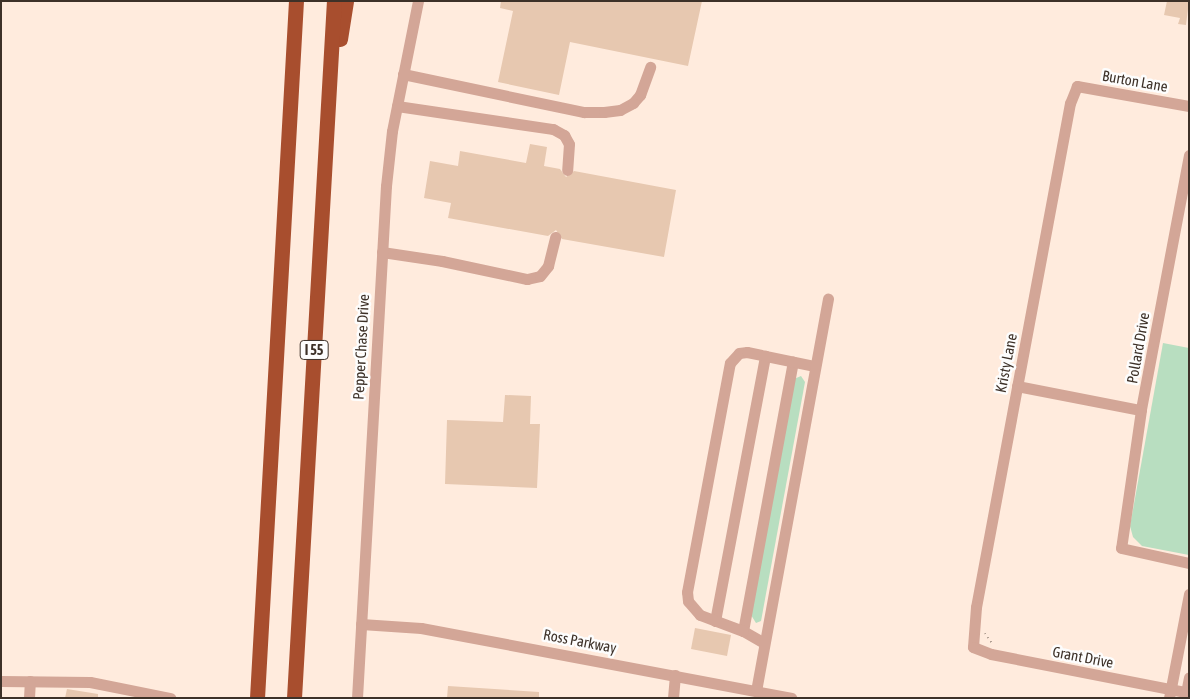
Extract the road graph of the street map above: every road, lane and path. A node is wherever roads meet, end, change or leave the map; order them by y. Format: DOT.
graph roads {
  1 [pos="286,1"];
  2 [pos="296,1"];
  3 [pos="334,1"];
  4 [pos="346,1"];
  5 [pos="418,1"];
  6 [pos="650,67"];
  7 [pos="330,72"];
  8 [pos="403,74"];
  9 [pos="1077,86"];
  10 [pos="397,106"];
  11 [pos="1189,106"];
  12 [pos="1189,155"];
  13 [pos="567,170"];
  14 [pos="555,237"];
  15 [pos="382,252"];
  16 [pos="280,280"];
  17 [pos="828,298"];
  18 [pos="765,356"];
  19 [pos="793,362"];
  20 [pos="814,366"];
  21 [pos="1017,386"];
  22 [pos="1141,410"];
  23 [pos="1189,563"];
  24 [pos="1189,594"];
  25 [pos="714,621"];
  26 [pos="361,624"];
  27 [pos="983,628"];
  28 [pos="743,631"];
  29 [pos="764,643"];
  30 [pos="997,645"];
  31 [pos="973,648"];
  32 [pos="675,675"];
  33 [pos="1189,677"];
  34 [pos="30,681"];
  35 [pos="1,682"];
  36 [pos="756,691"];
  37 [pos="1170,693"];
  38 [pos="1186,694"];
  39 [pos="29,698"];
  40 [pos="170,698"];
  41 [pos="257,698"];
  42 [pos="294,698"];
  43 [pos="357,698"];
  44 [pos="673,698"];
  45 [pos="791,698"];
  1 -- 16 [label="highway"];
  2 -- 16 [label="highway, I 55"];
  3 -- 7 [label="highway, I 55"];
  4 -- 7 [label="highway"];
  5 -- 8 [label="street, Pepper Chase Drive"];
  6 -- 8 [label="street"];
  7 -- 42 [label="highway, I 55"];
  8 -- 10 [label="street, Pepper Chase Drive"];
  9 -- 11 [label="street, Burton Lane"];
  9 -- 21 [label="street, Kristy Lane"];
  10 -- 13 [label="street"];
  10 -- 15 [label="street, Pepper Chase Drive"];
  12 -- 22 [label="street, Pollard Drive"];
  14 -- 15 [label="street"];
  15 -- 26 [label="street, Pepper Chase Drive"];
  16 -- 41 [label="highway, I 55"];
  17 -- 20 [label="street"];
  18 -- 19 [label="street"];
  18 -- 25 [label="street"];
  18 -- 25 [label="street"];
  19 -- 20 [label="street"];
  19 -- 28 [label="street"];
  20 -- 29 [label="street"];
  21 -- 22 [label="street"];
  21 -- 31 [label="street, Kristy Lane"];
  22 -- 23 [label="street, Pollard Drive"];
  24 -- 37 [label="street"];
  25 -- 28 [label="street"];
  26 -- 32 [label="street, Ross Parkway"];
  26 -- 43 [label="street, Pepper Chase Drive"];
  27 -- 30 [label="path"];
  28 -- 29 [label="street"];
  29 -- 36 [label="street"];
  31 -- 37 [label="street, Grant Drive"];
  32 -- 36 [label="street, Ross Parkway"];
  32 -- 44 [label="street"];
  33 -- 38 [label="street"];
  34 -- 35 [label="street"];
  34 -- 39 [label="street"];
  34 -- 40 [label="street"];
  36 -- 45 [label="street, Ross Parkway"];
  37 -- 38 [label="street, Grant Drive"];
}
